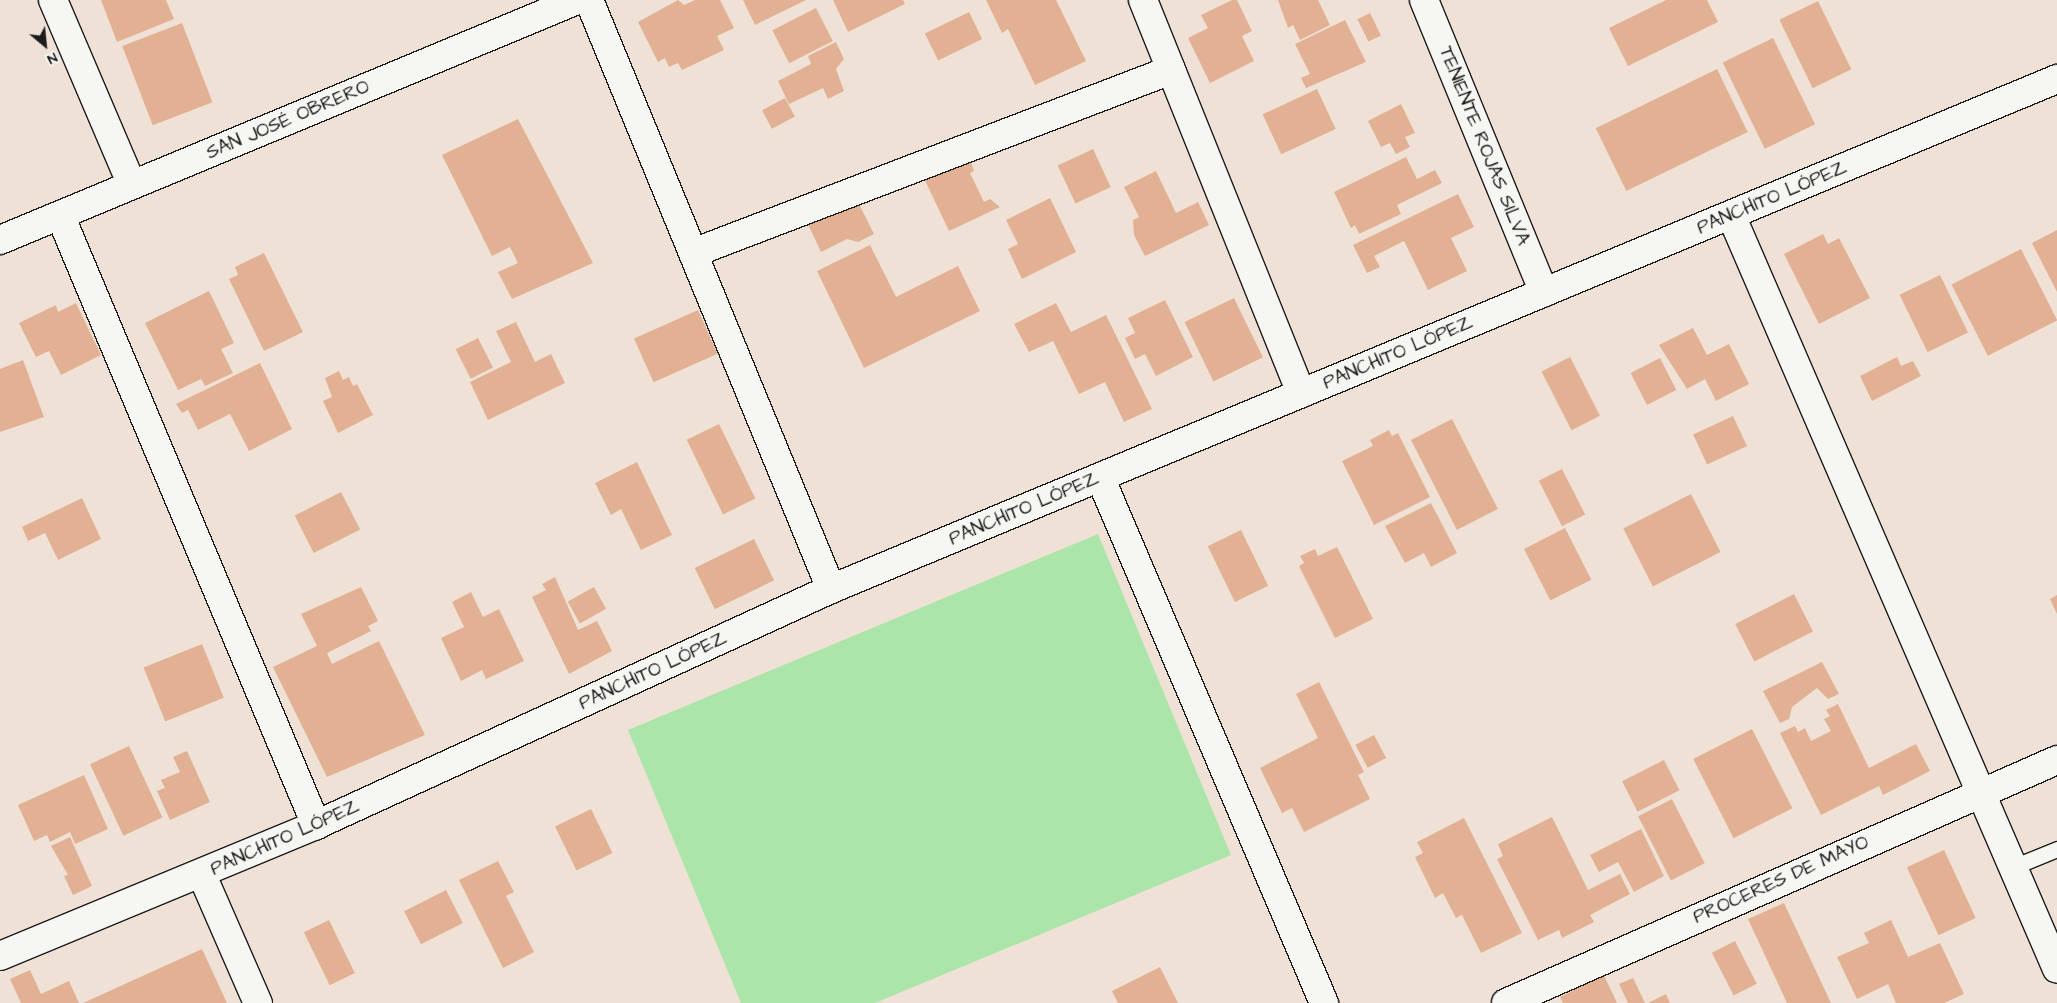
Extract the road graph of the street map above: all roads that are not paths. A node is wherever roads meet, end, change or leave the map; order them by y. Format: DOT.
graph roads {
  1 [pos="53,0"];
  2 [pos="577,0"];
  3 [pos="589,0"];
  4 [pos="1143,0"];
  5 [pos="1424,0"];
  6 [pos="1171,70"];
  7 [pos="2057,79"];
  8 [pos="132,185"];
  9 [pos="60,215"];
  10 [pos="1731,215"];
  11 [pos="0,240"];
  12 [pos="693,253"];
  13 [pos="1544,292"];
  14 [pos="1301,394"];
  15 [pos="1100,477"];
  16 [pos="831,589"];
  17 [pos="2057,760"];
  18 [pos="1980,791"];
  19 [pos="316,825"];
  20 [pos="2057,849"];
  21 [pos="2013,867"];
  22 [pos="202,875"];
  23 [pos="0,956"];
  24 [pos="2057,969"];
  25 [pos="258,1003"];
  26 [pos="1324,1003"];
  27 [pos="1506,1003"];
  1 -- 8 [label="street"];
  2 -- 8 [label="street, SAN JOSÉ OBRERO"];
  3 -- 12 [label="street"];
  4 -- 6 [label="street"];
  5 -- 13 [label="street, TENIENTE ROJAS SILVA"];
  6 -- 12 [label="street"];
  6 -- 14 [label="street"];
  7 -- 10 [label="street, PANCHITO LÓPEZ"];
  8 -- 9 [label="street, SAN JOSÉ OBRERO"];
  9 -- 11 [label="street, SAN JOSÉ OBRERO"];
  9 -- 19 [label="street"];
  10 -- 13 [label="street, PANCHITO LÓPEZ"];
  10 -- 18 [label="street"];
  12 -- 16 [label="street"];
  13 -- 14 [label="street, PANCHITO LÓPEZ"];
  14 -- 15 [label="street, PANCHITO LÓPEZ"];
  15 -- 16 [label="street, PANCHITO LÓPEZ"];
  15 -- 26 [label="street"];
  16 -- 19 [label="street, PANCHITO LÓPEZ"];
  17 -- 18 [label="street, PROCERES DE MAYO"];
  18 -- 21 [label="street"];
  18 -- 27 [label="street, PROCERES DE MAYO"];
  19 -- 22 [label="street, PANCHITO LÓPEZ"];
  20 -- 21 [label="lane"];
  21 -- 24 [label="street"];
  22 -- 23 [label="street, PANCHITO LÓPEZ"];
  22 -- 25 [label="street"];
}
